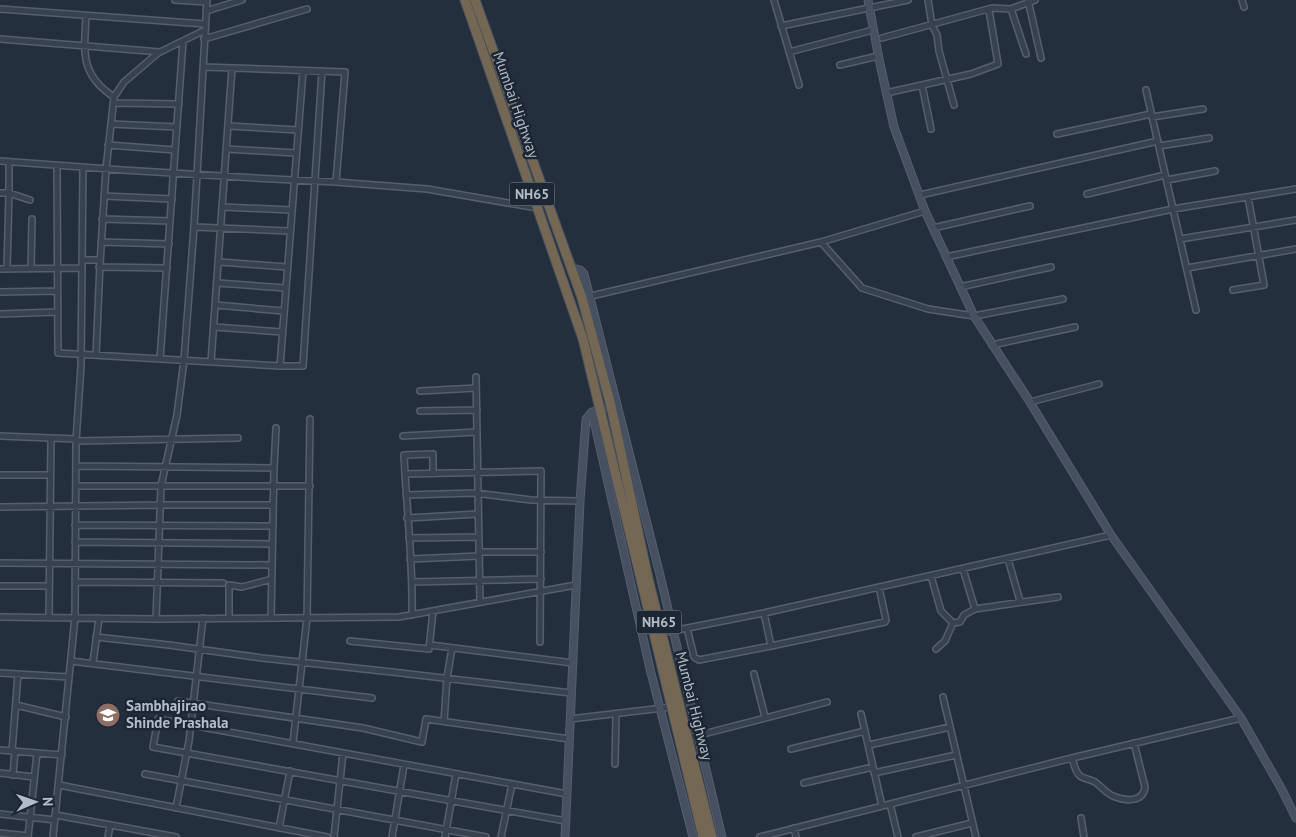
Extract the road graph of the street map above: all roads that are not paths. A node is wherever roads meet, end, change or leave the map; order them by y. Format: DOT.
graph roads {
  1 [pos="175,0"];
  2 [pos="182,0"];
  3 [pos="239,0"];
  4 [pos="465,0"];
  5 [pos="475,0"];
  6 [pos="776,0"];
  7 [pos="908,0"];
  8 [pos="928,0"];
  9 [pos="1035,0"];
  10 [pos="1242,0"];
  11 [pos="207,1"];
  12 [pos="1028,1"];
  13 [pos="869,4"];
  14 [pos="1244,7"];
  15 [pos="0,9"];
  16 [pos="307,9"];
  17 [pos="1011,9"];
  18 [pos="988,10"];
  19 [pos="206,11"];
  20 [pos="86,16"];
  21 [pos="932,25"];
  22 [pos="781,26"];
  23 [pos="205,27"];
  24 [pos="874,30"];
  25 [pos="882,38"];
  26 [pos="0,39"];
  27 [pos="204,39"];
  28 [pos="183,41"];
  29 [pos="84,46"];
  30 [pos="160,52"];
  31 [pos="789,52"];
  32 [pos="1026,54"];
  33 [pos="878,56"];
  34 [pos="1041,58"];
  35 [pos="840,65"];
  36 [pos="202,67"];
  37 [pos="232,68"];
  38 [pos="303,71"];
  39 [pos="322,72"];
  40 [pos="947,79"];
  41 [pos="798,85"];
  42 [pos="922,85"];
  43 [pos="1146,90"];
  44 [pos="886,93"];
  45 [pos="114,97"];
  46 [pos="114,103"];
  47 [pos="179,104"];
  48 [pos="954,105"];
  49 [pos="1204,109"];
  50 [pos="1152,116"];
  51 [pos="111,124"];
  52 [pos="228,126"];
  53 [pos="177,127"];
  54 [pos="931,129"];
  55 [pos="298,130"];
  56 [pos="1057,134"];
  57 [pos="1209,138"];
  58 [pos="1158,144"];
  59 [pos="108,146"];
  60 [pos="227,149"];
  61 [pos="176,150"];
  62 [pos="295,153"];
  63 [pos="0,161"];
  64 [pos="9,162"];
  65 [pos="57,166"];
  66 [pos="83,168"];
  67 [pos="106,169"];
  68 [pos="1215,171"];
  69 [pos="174,174"];
  70 [pos="196,175"];
  71 [pos="225,177"];
  72 [pos="1166,177"];
  73 [pos="293,181"];
  74 [pos="314,181"];
  75 [pos="336,182"];
  76 [pos="1296,189"];
  77 [pos="0,193"];
  78 [pos="9,193"];
  79 [pos="1087,194"];
  80 [pos="920,195"];
  81 [pos="104,196"];
  82 [pos="1248,197"];
  83 [pos="172,199"];
  84 [pos="30,200"];
  85 [pos="1030,206"];
  86 [pos="223,207"];
  87 [pos="537,208"];
  88 [pos="1173,209"];
  89 [pos="291,210"];
  90 [pos="925,211"];
  91 [pos="0,216"];
  92 [pos="8,216"];
  93 [pos="32,219"];
  94 [pos="102,219"];
  95 [pos="1296,220"];
  96 [pos="170,222"];
  97 [pos="194,227"];
  98 [pos="1253,227"];
  99 [pos="222,228"];
  100 [pos="933,228"];
  101 [pos="289,231"];
  102 [pos="1180,239"];
  103 [pos="101,242"];
  104 [pos="821,242"];
  105 [pos="169,244"];
  106 [pos="1296,249"];
  107 [pos="1258,255"];
  108 [pos="946,257"];
  109 [pos="82,260"];
  110 [pos="100,260"];
  111 [pos="220,262"];
  112 [pos="286,266"];
  113 [pos="99,267"];
  114 [pos="1051,267"];
  115 [pos="57,268"];
  116 [pos="82,268"];
  117 [pos="167,268"];
  118 [pos="1187,268"];
  119 [pos="0,269"];
  120 [pos="7,269"];
  121 [pos="31,269"];
  122 [pos="218,283"];
  123 [pos="960,287"];
  124 [pos="285,288"];
  125 [pos="1233,290"];
  126 [pos="57,291"];
  127 [pos="0,292"];
  128 [pos="586,297"];
  129 [pos="1063,299"];
  130 [pos="216,305"];
  131 [pos="1196,310"];
  132 [pos="283,311"];
  133 [pos="58,312"];
  134 [pos="0,314"];
  135 [pos="974,316"];
  136 [pos="214,327"];
  137 [pos="1075,327"];
  138 [pos="282,332"];
  139 [pos="992,345"];
  140 [pos="81,355"];
  141 [pos="96,355"];
  142 [pos="160,359"];
  143 [pos="184,360"];
  144 [pos="211,362"];
  145 [pos="280,366"];
  146 [pos="476,377"];
  147 [pos="1099,384"];
  148 [pos="476,388"];
  149 [pos="420,390"];
  150 [pos="1030,402"];
  151 [pos="614,406"];
  152 [pos="477,410"];
  153 [pos="596,411"];
  154 [pos="420,412"];
  155 [pos="310,418"];
  156 [pos="276,428"];
  157 [pos="477,432"];
  158 [pos="0,436"];
  159 [pos="403,436"];
  160 [pos="50,438"];
  161 [pos="238,438"];
  162 [pos="171,439"];
  163 [pos="76,440"];
  164 [pos="76,466"];
  165 [pos="164,468"];
  166 [pos="274,468"];
  167 [pos="478,472"];
  168 [pos="405,474"];
  169 [pos="433,474"];
  170 [pos="0,475"];
  171 [pos="50,475"];
  172 [pos="76,486"];
  173 [pos="161,486"];
  174 [pos="274,486"];
  175 [pos="310,486"];
  176 [pos="406,495"];
  177 [pos="478,495"];
  178 [pos="540,500"];
  179 [pos="580,501"];
  180 [pos="161,505"];
  181 [pos="273,505"];
  182 [pos="50,506"];
  183 [pos="75,506"];
  184 [pos="0,507"];
  185 [pos="478,514"];
  186 [pos="408,518"];
  187 [pos="75,525"];
  188 [pos="160,525"];
  189 [pos="273,526"];
  190 [pos="1111,535"];
  191 [pos="479,537"];
  192 [pos="409,538"];
  193 [pos="75,542"];
  194 [pos="159,544"];
  195 [pos="272,544"];
  196 [pos="541,552"];
  197 [pos="479,554"];
  198 [pos="410,559"];
  199 [pos="1008,559"];
  200 [pos="0,563"];
  201 [pos="49,563"];
  202 [pos="75,564"];
  203 [pos="158,564"];
  204 [pos="272,565"];
  205 [pos="963,569"];
  206 [pos="931,576"];
  207 [pos="541,579"];
  208 [pos="272,580"];
  209 [pos="479,580"];
  210 [pos="75,582"];
  211 [pos="413,582"];
  212 [pos="158,583"];
  213 [pos="223,583"];
  214 [pos="576,585"];
  215 [pos="0,586"];
  216 [pos="49,586"];
  217 [pos="879,587"];
  218 [pos="541,591"];
  219 [pos="1058,596"];
  220 [pos="480,602"];
  221 [pos="1020,602"];
  222 [pos="975,609"];
  223 [pos="433,611"];
  224 [pos="764,613"];
  225 [pos="412,615"];
  226 [pos="0,617"];
  227 [pos="49,618"];
  228 [pos="75,618"];
  229 [pos="99,618"];
  230 [pos="204,618"];
  231 [pos="229,618"];
  232 [pos="271,618"];
  233 [pos="307,618"];
  234 [pos="156,619"];
  235 [pos="954,623"];
  236 [pos="687,628"];
  237 [pos="673,631"];
  238 [pos="662,633"];
  239 [pos="96,638"];
  240 [pos="350,641"];
  241 [pos="540,642"];
  242 [pos="430,645"];
  243 [pos="771,646"];
  244 [pos="452,648"];
  245 [pos="200,650"];
  246 [pos="936,650"];
  247 [pos="71,661"];
  248 [pos="302,662"];
  249 [pos="93,663"];
  250 [pos="573,663"];
  251 [pos="0,673"];
  252 [pos="18,674"];
  253 [pos="754,674"];
  254 [pos="70,677"];
  255 [pos="197,677"];
  256 [pos="447,678"];
  257 [pos="299,690"];
  258 [pos="571,693"];
  259 [pos="943,697"];
  260 [pos="372,698"];
  261 [pos="178,701"];
  262 [pos="827,702"];
  263 [pos="194,703"];
  264 [pos="16,705"];
  265 [pos="671,707"];
  266 [pos="660,710"];
  267 [pos="861,714"];
  268 [pos="616,715"];
  269 [pos="66,717"];
  270 [pos="765,717"];
  271 [pos="296,718"];
  272 [pos="1240,718"];
  273 [pos="570,719"];
  274 [pos="444,721"];
  275 [pos="191,725"];
  276 [pos="950,727"];
  277 [pos="865,731"];
  278 [pos="699,735"];
  279 [pos="688,738"];
  280 [pos="569,739"];
  281 [pos="293,743"];
  282 [pos="1134,744"];
  283 [pos="869,745"];
  284 [pos="791,749"];
  285 [pos="0,750"];
  286 [pos="14,751"];
  287 [pos="37,753"];
  288 [pos="187,753"];
  289 [pos="343,753"];
  290 [pos="956,754"];
  291 [pos="62,755"];
  292 [pos="1072,758"];
  293 [pos="615,764"];
  294 [pos="404,765"];
  295 [pos="873,770"];
  296 [pos="290,771"];
  297 [pos="0,773"];
  298 [pos="145,774"];
  299 [pos="456,774"];
  300 [pos="13,775"];
  301 [pos="34,777"];
  302 [pos="182,781"];
  303 [pos="340,781"];
  304 [pos="804,783"];
  305 [pos="512,784"];
  306 [pos="59,785"];
  307 [pos="963,785"];
  308 [pos="399,792"];
  309 [pos="567,794"];
  310 [pos="285,800"];
  311 [pos="451,802"];
  312 [pos="890,804"];
  313 [pos="882,806"];
  314 [pos="176,808"];
  315 [pos="337,809"];
  316 [pos="506,811"];
  317 [pos="0,814"];
  318 [pos="30,817"];
  319 [pos="56,818"];
  320 [pos="1081,818"];
  321 [pos="1296,818"];
  322 [pos="394,820"];
  323 [pos="566,821"];
  324 [pos="972,823"];
  325 [pos="110,825"];
  326 [pos="279,828"];
  327 [pos="794,828"];
  328 [pos="446,830"];
  329 [pos="0,833"];
  330 [pos="28,836"];
  331 [pos="160,836"];
  332 [pos="53,837"];
  333 [pos="108,837"];
  334 [pos="176,837"];
  335 [pos="327,837"];
  336 [pos="334,837"];
  337 [pos="392,837"];
  338 [pos="445,837"];
  339 [pos="486,837"];
  340 [pos="501,837"];
  341 [pos="565,837"];
  342 [pos="693,837"];
  343 [pos="703,837"];
  344 [pos="712,837"];
  345 [pos="722,837"];
  346 [pos="760,837"];
  347 [pos="796,837"];
  348 [pos="898,837"];
  349 [pos="916,837"];
  350 [pos="976,837"];
  351 [pos="1084,837"];
  1 -- 2 [label="street"];
  2 -- 11 [label="street"];
  3 -- 19 [label="street"];
  4 -- 87 [label="highway, Mumbai Highway / NH65"];
  5 -- 128 [label="highway, NH65"];
  6 -- 22 [label="street"];
  7 -- 13 [label="street"];
  8 -- 21 [label="street"];
  9 -- 12 [label="street"];
  10 -- 14 [label="street"];
  11 -- 19 [label="street"];
  12 -- 17 [label="street"];
  12 -- 34 [label="street"];
  13 -- 22 [label="street"];
  13 -- 24 [label="street"];
  15 -- 20 [label="street"];
  16 -- 27 [label="street"];
  17 -- 18 [label="street"];
  17 -- 32 [label="street"];
  18 -- 21 [label="street"];
  18 -- 40 [label="street"];
  19 -- 23 [label="street"];
  20 -- 23 [label="street"];
  20 -- 29 [label="street"];
  21 -- 25 [label="street"];
  21 -- 40 [label="street"];
  22 -- 31 [label="street"];
  23 -- 27 [label="street"];
  23 -- 28 [label="street"];
  24 -- 31 [label="street"];
  24 -- 33 [label="street"];
  26 -- 29 [label="street"];
  27 -- 36 [label="street"];
  28 -- 30 [label="street"];
  28 -- 47 [label="street"];
  29 -- 30 [label="street"];
  29 -- 45 [label="street"];
  30 -- 45 [label="street"];
  31 -- 41 [label="street"];
  33 -- 35 [label="street"];
  33 -- 44 [label="street"];
  36 -- 37 [label="street"];
  36 -- 70 [label="street"];
  37 -- 38 [label="street"];
  37 -- 52 [label="street"];
  38 -- 39 [label="street"];
  38 -- 55 [label="street"];
  39 -- 74 [label="street"];
  39 -- 75 [label="street"];
  40 -- 42 [label="street"];
  40 -- 48 [label="street"];
  42 -- 44 [label="street"];
  42 -- 54 [label="street"];
  43 -- 50 [label="street"];
  44 -- 80 [label="street"];
  45 -- 46 [label="street"];
  46 -- 47 [label="street"];
  46 -- 51 [label="street"];
  47 -- 53 [label="street"];
  49 -- 50 [label="street"];
  50 -- 56 [label="street"];
  50 -- 58 [label="street"];
  51 -- 53 [label="street"];
  51 -- 59 [label="street"];
  52 -- 55 [label="street"];
  52 -- 60 [label="street"];
  53 -- 61 [label="street"];
  55 -- 62 [label="street"];
  57 -- 58 [label="street"];
  58 -- 72 [label="street"];
  58 -- 80 [label="street"];
  59 -- 61 [label="street"];
  59 -- 67 [label="street"];
  60 -- 62 [label="street"];
  60 -- 71 [label="street"];
  61 -- 69 [label="street"];
  62 -- 73 [label="street"];
  63 -- 64 [label="street"];
  64 -- 65 [label="street"];
  64 -- 78 [label="street"];
  65 -- 66 [label="street"];
  65 -- 115 [label="street"];
  66 -- 67 [label="street"];
  66 -- 109 [label="street"];
  67 -- 69 [label="street"];
  67 -- 81 [label="street"];
  68 -- 72 [label="street"];
  69 -- 70 [label="street"];
  69 -- 83 [label="street"];
  70 -- 71 [label="street"];
  70 -- 97 [label="street"];
  71 -- 73 [label="street"];
  71 -- 86 [label="street"];
  72 -- 79 [label="street"];
  72 -- 88 [label="street"];
  73 -- 74 [label="street"];
  73 -- 89 [label="street"];
  74 -- 75 [label="street"];
  74 -- 145 [label="street"];
  75 -- 87 [label="street"];
  76 -- 82 [label="street"];
  77 -- 78 [label="street"];
  78 -- 84 [label="street"];
  78 -- 92 [label="street"];
  80 -- 90 [label="street"];
  81 -- 83 [label="street"];
  81 -- 94 [label="street"];
  82 -- 88 [label="street"];
  82 -- 98 [label="street"];
  83 -- 96 [label="street"];
  85 -- 100 [label="street"];
  86 -- 89 [label="street"];
  86 -- 99 [label="street"];
  87 -- 153 [label="highway, Mumbai Highway / NH65"];
  88 -- 102 [label="street"];
  88 -- 108 [label="street"];
  89 -- 101 [label="street"];
  90 -- 100 [label="street"];
  90 -- 104 [label="street"];
  91 -- 92 [label="street"];
  92 -- 120 [label="street"];
  93 -- 121 [label="street"];
  94 -- 96 [label="street"];
  94 -- 103 [label="street"];
  95 -- 98 [label="street"];
  96 -- 105 [label="street"];
  97 -- 99 [label="street"];
  97 -- 143 [label="street"];
  98 -- 102 [label="street"];
  98 -- 107 [label="street"];
  99 -- 101 [label="street"];
  99 -- 111 [label="street"];
  100 -- 108 [label="street"];
  101 -- 112 [label="street"];
  102 -- 118 [label="street"];
  103 -- 105 [label="street"];
  103 -- 110 [label="street"];
  104 -- 128 [label="street"];
  104 -- 135 [label="street"];
  105 -- 117 [label="street"];
  106 -- 107 [label="street"];
  107 -- 118 [label="street"];
  107 -- 125 [label="street"];
  108 -- 123 [label="street"];
  109 -- 110 [label="street"];
  109 -- 116 [label="street"];
  110 -- 113 [label="street"];
  111 -- 112 [label="street"];
  111 -- 122 [label="street"];
  112 -- 124 [label="street"];
  113 -- 117 [label="street"];
  113 -- 141 [label="street"];
  114 -- 123 [label="street"];
  115 -- 116 [label="street"];
  115 -- 121 [label="street"];
  115 -- 126 [label="street"];
  116 -- 140 [label="street"];
  117 -- 142 [label="street"];
  118 -- 131 [label="street"];
  119 -- 120 [label="street"];
  120 -- 121 [label="street"];
  122 -- 124 [label="street"];
  122 -- 130 [label="street"];
  123 -- 135 [label="street"];
  124 -- 132 [label="street"];
  126 -- 127 [label="street"];
  126 -- 133 [label="street"];
  128 -- 151 [label="highway, NH65"];
  129 -- 135 [label="street"];
  130 -- 132 [label="street"];
  130 -- 136 [label="street"];
  132 -- 138 [label="street"];
  133 -- 134 [label="street"];
  133 -- 140 [label="street"];
  135 -- 139 [label="street"];
  136 -- 138 [label="street"];
  136 -- 144 [label="street"];
  137 -- 139 [label="street"];
  138 -- 145 [label="street"];
  139 -- 150 [label="street"];
  140 -- 141 [label="street"];
  140 -- 163 [label="street"];
  141 -- 142 [label="street"];
  142 -- 143 [label="street"];
  143 -- 144 [label="street"];
  143 -- 162 [label="street"];
  144 -- 145 [label="street"];
  146 -- 148 [label="street"];
  147 -- 150 [label="street"];
  148 -- 149 [label="street"];
  148 -- 152 [label="street"];
  150 -- 190 [label="street"];
  151 -- 153 [label="street"];
  151 -- 237 [label="street"];
  151 -- 238 [label="highway, Mumbai Highway / NH65"];
  152 -- 154 [label="street"];
  152 -- 157 [label="street"];
  153 -- 179 [label="street"];
  153 -- 265 [label="highway, Mumbai Highway / NH65"];
  153 -- 266 [label="street"];
  155 -- 175 [label="street"];
  156 -- 166 [label="street"];
  157 -- 159 [label="street"];
  157 -- 167 [label="street"];
  158 -- 160 [label="street"];
  160 -- 163 [label="street"];
  160 -- 171 [label="street"];
  161 -- 162 [label="street"];
  162 -- 163 [label="street"];
  162 -- 165 [label="street"];
  163 -- 164 [label="street"];
  164 -- 165 [label="street"];
  164 -- 172 [label="street"];
  165 -- 166 [label="street"];
  165 -- 173 [label="street"];
  166 -- 174 [label="street"];
  167 -- 169 [label="street"];
  167 -- 177 [label="street"];
  167 -- 178 [label="street"];
  168 -- 169 [label="street"];
  168 -- 169 [label="street"];
  168 -- 176 [label="street"];
  170 -- 171 [label="street"];
  171 -- 182 [label="street"];
  172 -- 173 [label="street"];
  172 -- 183 [label="street"];
  173 -- 174 [label="street"];
  173 -- 180 [label="street"];
  174 -- 175 [label="street"];
  174 -- 181 [label="street"];
  175 -- 233 [label="street"];
  176 -- 177 [label="street"];
  176 -- 186 [label="street"];
  177 -- 178 [label="street"];
  177 -- 185 [label="street"];
  178 -- 179 [label="street"];
  178 -- 196 [label="street"];
  179 -- 214 [label="street"];
  180 -- 181 [label="street"];
  180 -- 183 [label="street"];
  180 -- 188 [label="street"];
  181 -- 189 [label="street"];
  182 -- 183 [label="street"];
  182 -- 184 [label="street"];
  182 -- 201 [label="street"];
  183 -- 187 [label="street"];
  185 -- 186 [label="street"];
  185 -- 191 [label="street"];
  186 -- 192 [label="street"];
  187 -- 188 [label="street"];
  187 -- 193 [label="street"];
  188 -- 189 [label="street"];
  188 -- 194 [label="street"];
  189 -- 195 [label="street"];
  190 -- 199 [label="street"];
  190 -- 272 [label="street"];
  191 -- 192 [label="street"];
  191 -- 197 [label="street"];
  192 -- 198 [label="street"];
  193 -- 194 [label="street"];
  193 -- 202 [label="street"];
  194 -- 195 [label="street"];
  194 -- 203 [label="street"];
  195 -- 204 [label="street"];
  196 -- 197 [label="street"];
  196 -- 207 [label="street"];
  197 -- 198 [label="street"];
  197 -- 209 [label="street"];
  198 -- 211 [label="street"];
  199 -- 205 [label="street"];
  199 -- 221 [label="street"];
  200 -- 201 [label="street"];
  201 -- 202 [label="street"];
  201 -- 216 [label="street"];
  202 -- 203 [label="street"];
  202 -- 210 [label="street"];
  203 -- 204 [label="street"];
  203 -- 212 [label="street"];
  204 -- 208 [label="street"];
  205 -- 206 [label="street"];
  205 -- 222 [label="street"];
  206 -- 217 [label="street"];
  206 -- 235 [label="street"];
  207 -- 209 [label="street"];
  207 -- 218 [label="street"];
  208 -- 231 [label="street"];
  208 -- 232 [label="street"];
  209 -- 211 [label="street"];
  209 -- 220 [label="street"];
  210 -- 212 [label="street"];
  210 -- 228 [label="street"];
  211 -- 225 [label="street"];
  212 -- 213 [label="street"];
  212 -- 234 [label="street"];
  214 -- 218 [label="street"];
  214 -- 250 [label="street"];
  215 -- 216 [label="street"];
  216 -- 227 [label="street"];
  217 -- 224 [label="street"];
  217 -- 243 [label="street"];
  218 -- 220 [label="street"];
  218 -- 241 [label="street"];
  219 -- 221 [label="street"];
  220 -- 223 [label="street"];
  221 -- 222 [label="street"];
  222 -- 235 [label="street"];
  223 -- 225 [label="street"];
  223 -- 242 [label="street"];
  224 -- 236 [label="street"];
  224 -- 243 [label="street"];
  225 -- 233 [label="street"];
  226 -- 227 [label="street"];
  227 -- 228 [label="street"];
  228 -- 229 [label="street"];
  228 -- 247 [label="street"];
  229 -- 234 [label="street"];
  229 -- 239 [label="street"];
  230 -- 231 [label="street"];
  230 -- 234 [label="street"];
  230 -- 245 [label="street"];
  231 -- 232 [label="street"];
  232 -- 233 [label="street"];
  233 -- 248 [label="street"];
  235 -- 246 [label="street"];
  236 -- 237 [label="street"];
  236 -- 243 [label="street"];
  237 -- 238 [label="street"];
  237 -- 278 [label="street"];
  238 -- 279 [label="highway, Mumbai Highway / NH65"];
  239 -- 245 [label="street"];
  239 -- 249 [label="street"];
  240 -- 242 [label="street"];
  242 -- 244 [label="street"];
  244 -- 250 [label="street"];
  244 -- 256 [label="street"];
  245 -- 248 [label="street"];
  245 -- 255 [label="street"];
  247 -- 249 [label="street"];
  247 -- 254 [label="street"];
  248 -- 256 [label="street"];
  248 -- 257 [label="street"];
  249 -- 255 [label="street"];
  250 -- 258 [label="street"];
  251 -- 252 [label="street"];
  252 -- 254 [label="street"];
  252 -- 264 [label="street"];
  253 -- 270 [label="street"];
  254 -- 269 [label="street"];
  255 -- 257 [label="street"];
  255 -- 263 [label="street"];
  256 -- 258 [label="street"];
  256 -- 274 [label="street"];
  257 -- 260 [label="street"];
  257 -- 271 [label="street"];
  258 -- 273 [label="street"];
  259 -- 276 [label="street"];
  261 -- 263 [label="street"];
  262 -- 270 [label="street"];
  263 -- 271 [label="street"];
  263 -- 275 [label="street"];
  264 -- 269 [label="street"];
  264 -- 286 [label="street"];
  265 -- 266 [label="street"];
  265 -- 343 [label="highway, Mumbai Highway / NH65"];
  266 -- 268 [label="street"];
  266 -- 342 [label="street"];
  267 -- 277 [label="street"];
  268 -- 273 [label="street"];
  268 -- 293 [label="street"];
  269 -- 291 [label="street"];
  270 -- 278 [label="street"];
  271 -- 274 [label="street"];
  271 -- 281 [label="street"];
  272 -- 282 [label="street"];
  272 -- 321 [label="street"];
  273 -- 280 [label="street"];
  274 -- 280 [label="street"];
  275 -- 281 [label="street"];
  275 -- 288 [label="street"];
  275 -- 288 [label="street"];
  276 -- 283 [label="street"];
  276 -- 290 [label="street"];
  277 -- 283 [label="street"];
  277 -- 284 [label="street"];
  278 -- 279 [label="street"];
  278 -- 345 [label="street"];
  279 -- 344 [label="highway, Mumbai Highway / NH65"];
  280 -- 309 [label="street"];
  281 -- 289 [label="street"];
  282 -- 292 [label="street"];
  282 -- 292 [label="street"];
  283 -- 295 [label="street"];
  285 -- 286 [label="street"];
  286 -- 287 [label="street"];
  286 -- 300 [label="street"];
  287 -- 291 [label="street"];
  287 -- 301 [label="street"];
  288 -- 296 [label="street"];
  288 -- 302 [label="street"];
  289 -- 294 [label="street"];
  289 -- 303 [label="street"];
  290 -- 295 [label="street"];
  290 -- 307 [label="street"];
  291 -- 306 [label="street"];
  292 -- 307 [label="street"];
  294 -- 299 [label="street"];
  294 -- 308 [label="street"];
  295 -- 304 [label="street"];
  295 -- 313 [label="street"];
  296 -- 303 [label="street"];
  296 -- 310 [label="street"];
  297 -- 300 [label="street"];
  298 -- 302 [label="street"];
  299 -- 305 [label="street"];
  299 -- 311 [label="street"];
  300 -- 301 [label="street"];
  301 -- 318 [label="street"];
  302 -- 310 [label="street"];
  302 -- 314 [label="street"];
  303 -- 308 [label="street"];
  303 -- 315 [label="street"];
  305 -- 309 [label="street"];
  305 -- 316 [label="street"];
  306 -- 314 [label="street"];
  306 -- 319 [label="street"];
  307 -- 312 [label="street"];
  307 -- 324 [label="street"];
  308 -- 311 [label="street"];
  308 -- 322 [label="street"];
  309 -- 323 [label="street"];
  310 -- 315 [label="street"];
  310 -- 326 [label="street"];
  311 -- 316 [label="street"];
  311 -- 328 [label="street"];
  312 -- 313 [label="street"];
  312 -- 348 [label="street"];
  313 -- 327 [label="street"];
  314 -- 326 [label="street"];
  315 -- 322 [label="street"];
  315 -- 336 [label="street"];
  316 -- 323 [label="street"];
  316 -- 340 [label="street"];
  317 -- 318 [label="street"];
  318 -- 319 [label="street"];
  318 -- 330 [label="street"];
  319 -- 325 [label="street"];
  319 -- 332 [label="street"];
  320 -- 351 [label="street"];
  322 -- 328 [label="street"];
  322 -- 337 [label="street"];
  323 -- 341 [label="street"];
  324 -- 349 [label="street"];
  324 -- 350 [label="street"];
  325 -- 331 [label="street"];
  325 -- 333 [label="street"];
  326 -- 335 [label="street"];
  327 -- 346 [label="street"];
  327 -- 347 [label="street"];
  328 -- 338 [label="street"];
  328 -- 339 [label="street"];
  329 -- 330 [label="street"];
  331 -- 334 [label="street"];
}
